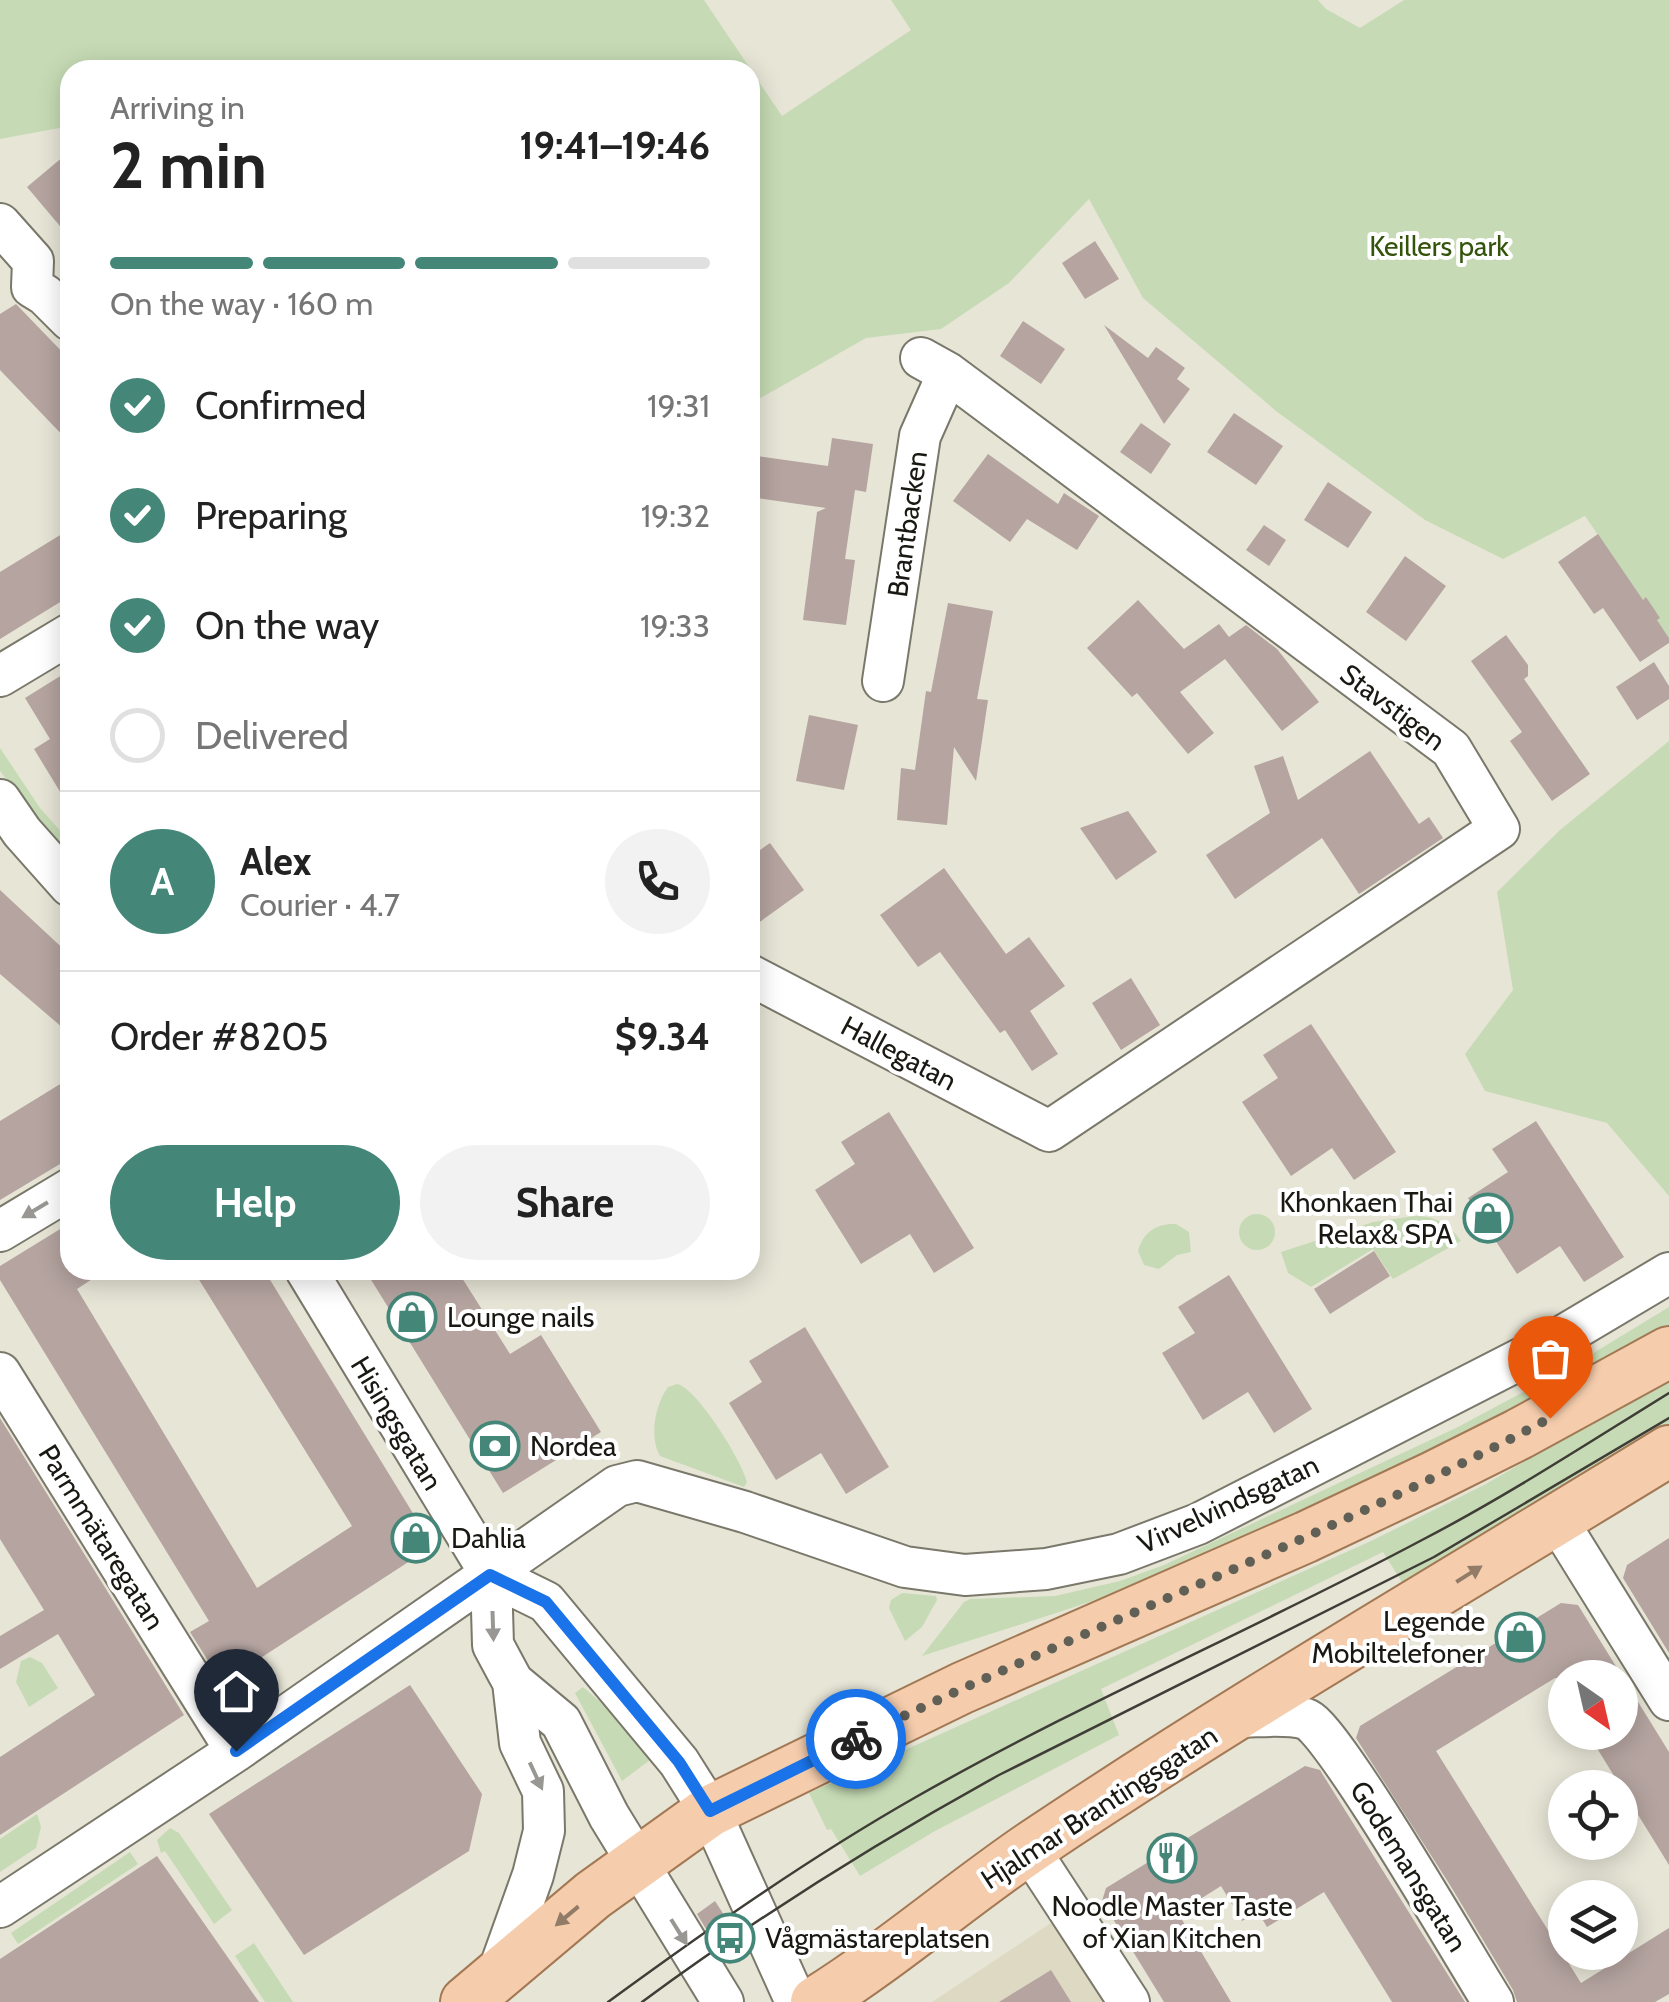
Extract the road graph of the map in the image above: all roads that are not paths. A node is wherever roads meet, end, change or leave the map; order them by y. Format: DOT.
graph roads {
  1 [pos="0,224"];
  2 [pos="16,291"];
  3 [pos="60,310"];
  4 [pos="934,366"];
  5 [pos="60,640"];
  6 [pos="0,676"];
  7 [pos="884,681"];
  8 [pos="0,800"];
  9 [pos="60,875"];
  10 [pos="760,980"];
  11 [pos="1049,1131"];
  12 [pos="60,1196"];
  13 [pos="0,1231"];
  14 [pos="1669,1273"];
  15 [pos="312,1280"];
  16 [pos="1669,1352"];
  17 [pos="0,1373"];
  18 [pos="1669,1452"];
  19 [pos="1557,1520"];
  20 [pos="490,1575"];
  21 [pos="514,1682"];
  22 [pos="1669,1700"];
  23 [pos="1236,1717"];
  24 [pos="1323,1733"];
  25 [pos="236,1751"];
  26 [pos="710,1811"];
  27 [pos="1028,1849"];
  28 [pos="638,1862"];
  29 [pos="0,1907"];
  30 [pos="482,1988"];
  31 [pos="723,2002"];
  32 [pos="796,2002"];
  33 [pos="816,2002"];
  34 [pos="1129,2002"];
  35 [pos="1492,2002"];
  1 -- 2 [label="street"];
  2 -- 3 [label="street"];
  4 -- 7 [label="street, Brantbacken"];
  4 -- 11 [label="street, Stavstigen"];
  5 -- 6 [label="street"];
  8 -- 9 [label="street"];
  10 -- 11 [label="street, Hallegatan"];
  12 -- 13 [label="street, one-way"];
  14 -- 20 [label="street, Virvelvindsgatan"];
  15 -- 20 [label="street, Hisingsgatan"];
  16 -- 26 [label="main road"];
  17 -- 25 [label="street, Parmmätaregatan"];
  18 -- 19 [label="main road, Hjalmar Brantingsgatan"];
  19 -- 22 [label="street"];
  23 -- 19 [label="main road, Hjalmar Brantingsgatan, one-way"];
  20 -- 21 [label="street, one-way"];
  20 -- 25 [label="street"];
  20 -- 26 [label="street"];
  21 -- 28 [label="street"];
  21 -- 30 [label="street, one-way"];
  23 -- 24 [label="street, Hjalmar Brantingsgatan"];
  23 -- 27 [label="main road, Hjalmar Brantingsgatan"];
  24 -- 35 [label="street, Godemansgatan"];
  25 -- 29 [label="street"];
  26 -- 28 [label="main road"];
  26 -- 32 [label="street"];
  27 -- 33 [label="main road, Hjalmar Brantingsgatan"];
  27 -- 34 [label="street"];
  28 -- 30 [label="main road, one-way"];
  28 -- 31 [label="street, one-way"];
}
